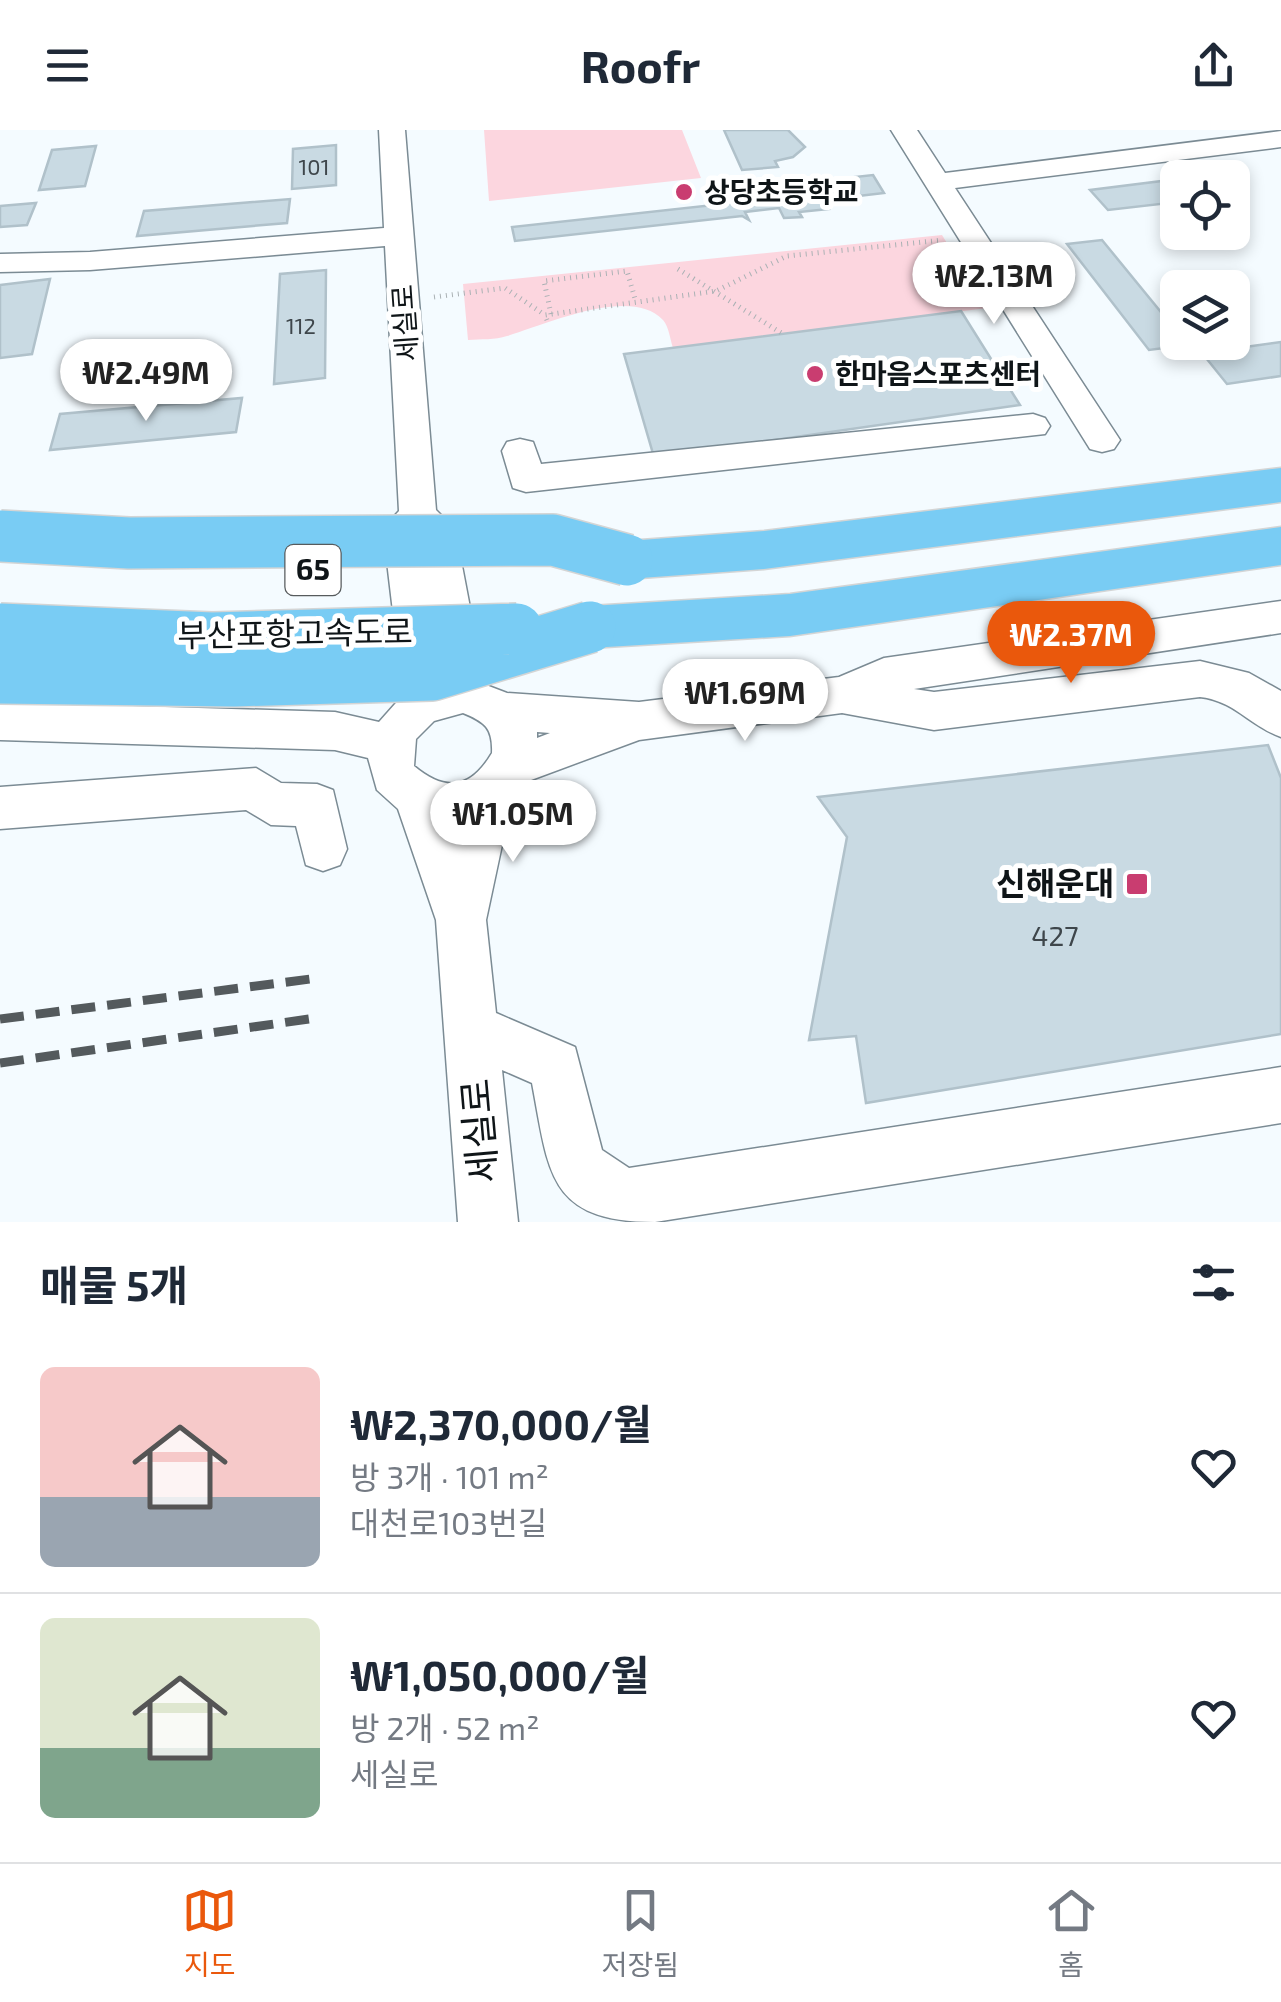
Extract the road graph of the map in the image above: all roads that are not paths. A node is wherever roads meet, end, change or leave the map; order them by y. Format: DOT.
graph roads {
  1 [pos="392,130"];
  2 [pos="904,130"];
  3 [pos="1281,139"];
  4 [pos="937,182"];
  5 [pos="399,236"];
  6 [pos="0,263"];
  7 [pos="1033,426"];
  8 [pos="1102,440"];
  9 [pos="520,451"];
  10 [pos="1281,485"];
  11 [pos="0,536"];
  12 [pos="1281,546"];
  13 [pos="627,560"];
  14 [pos="0,568"];
  15 [pos="1281,617"];
  16 [pos="590,627"];
  17 [pos="0,629"];
  18 [pos="0,678"];
  19 [pos="842,695"];
  20 [pos="465,703"];
  21 [pos="1281,718"];
  22 [pos="0,720"];
  23 [pos="639,720"];
  24 [pos="390,744"];
  25 [pos="500,780"];
  26 [pos="418,800"];
  27 [pos="0,808"];
  28 [pos="322,848"];
  29 [pos="461,920"];
  30 [pos="472,1030"];
  31 [pos="1281,1096"];
  32 [pos="488,1222"];
  1 -- 5 [label="street, 세실로"];
  2 -- 4 [label="street"];
  3 -- 4 [label="street"];
  4 -- 8 [label="street"];
  5 -- 6 [label="street"];
  5 -- 20 [label="street, 세실로"];
  7 -- 9 [label="street"];
  10 -- 13 [label="highway, 부산포항고속도로"];
  11 -- 13 [label="highway, bridge"];
  12 -- 16 [label="highway"];
  13 -- 14 [label="highway, 부산포항고속도로 / 65, bridge"];
  15 -- 19 [label="street"];
  16 -- 17 [label="highway, 부산포항고속도로 / 65, bridge"];
  16 -- 18 [label="highway, bridge"];
  19 -- 21 [label="street"];
  19 -- 23 [label="street"];
  20 -- 23 [label="street"];
  20 -- 24 [label="street"];
  20 -- 25 [label="street, 세실로"];
  22 -- 24 [label="street"];
  23 -- 25 [label="street"];
  24 -- 26 [label="street, 세실로"];
  25 -- 26 [label="street"];
  25 -- 29 [label="street, 세실로"];
  26 -- 29 [label="street, 세실로"];
  27 -- 28 [label="street"];
  29 -- 30 [label="street, 세실로"];
  30 -- 31 [label="street"];
  30 -- 32 [label="street, 세실로"];
}
